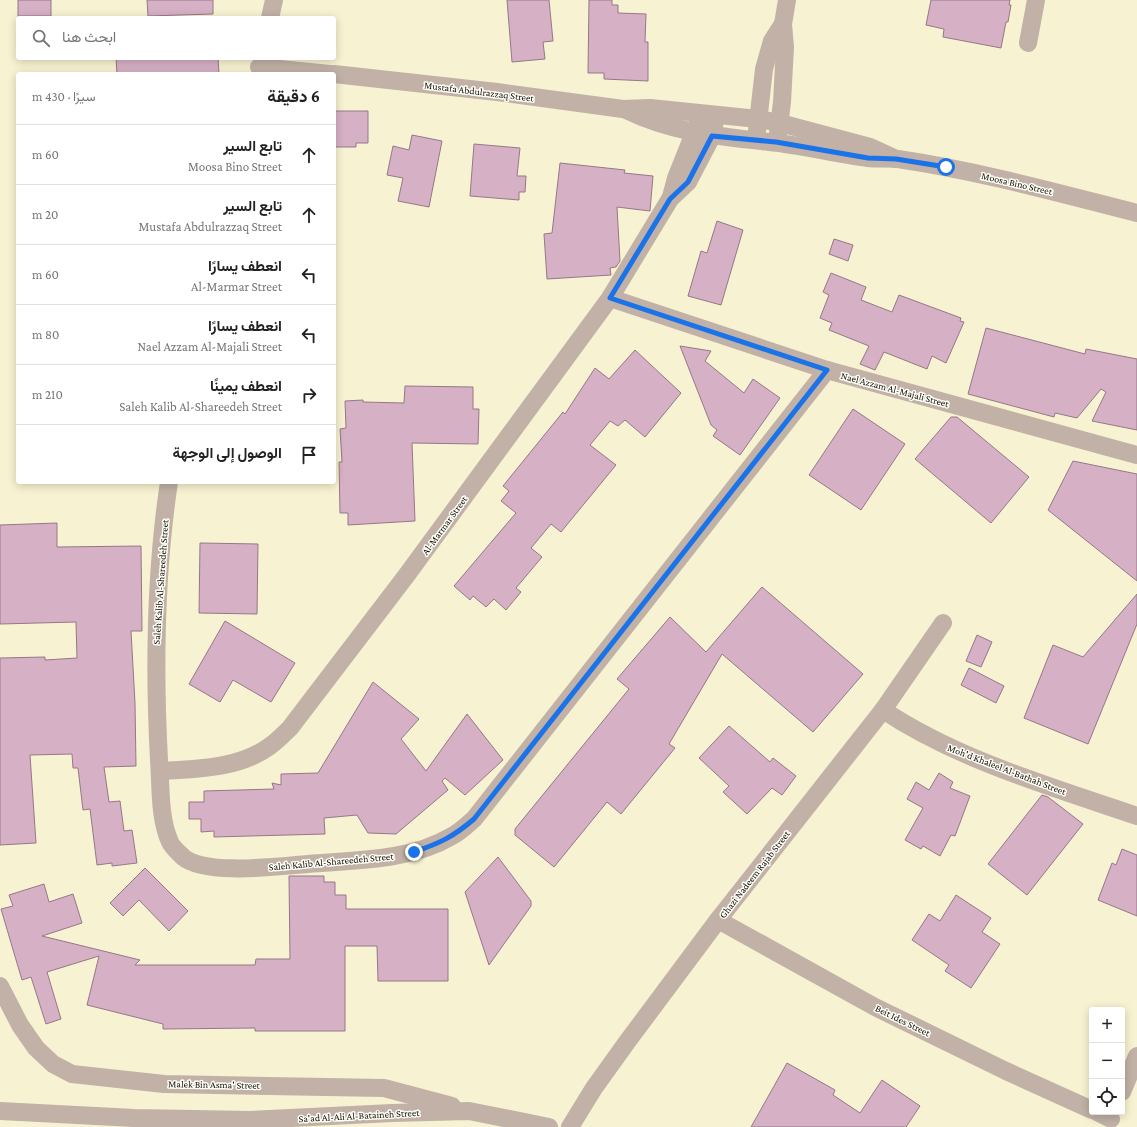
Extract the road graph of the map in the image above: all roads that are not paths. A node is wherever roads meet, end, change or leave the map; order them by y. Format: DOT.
graph roads {
  1 [pos="274,0"];
  2 [pos="787,0"];
  3 [pos="1036,0"];
  4 [pos="270,16"];
  5 [pos="783,24"];
  6 [pos="1028,43"];
  7 [pos="259,66"];
  8 [pos="312,72"];
  9 [pos="336,74"];
  10 [pos="623,109"];
  11 [pos="709,114"];
  12 [pos="758,119"];
  13 [pos="780,123"];
  14 [pos="694,133"];
  15 [pos="712,136"];
  16 [pos="757,140"];
  17 [pos="776,142"];
  18 [pos="896,159"];
  19 [pos="670,199"];
  20 [pos="1137,213"];
  21 [pos="610,298"];
  22 [pos="827,370"];
  23 [pos="1137,455"];
  24 [pos="169,484"];
  25 [pos="943,623"];
  26 [pos="883,710"];
  27 [pos="160,771"];
  28 [pos="1137,816"];
  29 [pos="718,920"];
  30 [pos="0,986"];
  31 [pos="1137,1056"];
  32 [pos="1125,1085"];
  33 [pos="1089,1109"];
  34 [pos="0,1111"];
  35 [pos="469,1111"];
  36 [pos="549,1127"];
  37 [pos="570,1127"];
  1 -- 4 [label="street"];
  2 -- 5 [label="street"];
  3 -- 6 [label="street"];
  5 -- 12 [label="street"];
  5 -- 13 [label="street"];
  7 -- 8 [label="street"];
  9 -- 10 [label="street, Mustafa Abdulrazzaq Street"];
  10 -- 11 [label="street, Mustafa Abdulrazzaq Street"];
  10 -- 14 [label="street, Mustafa Abdulrazzaq Street"];
  11 -- 12 [label="street, Mustafa Abdulrazzaq Street"];
  11 -- 14 [label="street, Al-Marmar Street"];
  11 -- 15 [label="street, Al-Marmar Street"];
  12 -- 13 [label="street, Mustafa Abdulrazzaq Street"];
  12 -- 16 [label="street"];
  13 -- 17 [label="street"];
  13 -- 18 [label="street, Moosa Bino Street"];
  14 -- 15 [label="street, Mustafa Abdulrazzaq Street"];
  14 -- 19 [label="street, Al-Marmar Street"];
  15 -- 16 [label="street, Mustafa Abdulrazzaq Street"];
  15 -- 19 [label="street, Al-Marmar Street"];
  16 -- 17 [label="street, Mustafa Abdulrazzaq Street"];
  17 -- 18 [label="street, Moosa Bino Street"];
  18 -- 20 [label="street, Moosa Bino Street"];
  19 -- 21 [label="street, Al-Marmar Street"];
  21 -- 22 [label="street, Nael Azzam Al-Majali Street"];
  21 -- 27 [label="street, Al-Marmar Street"];
  22 -- 23 [label="street, Nael Azzam Al-Majali Street"];
  22 -- 27 [label="street, Saleh Kalib Al-Shareedeh Street"];
  24 -- 27 [label="street, Saleh Kalib Al-Shareedeh Street"];
  25 -- 26 [label="street, Ghazi Nadeem Rajab Street"];
  26 -- 28 [label="street, Moh'd Khaleel Al-Bathah Street"];
  26 -- 29 [label="street, Ghazi Nadeem Rajab Street"];
  29 -- 33 [label="street, Beit Ides Street"];
  29 -- 37 [label="street, Ghazi Nadeem Rajab Street"];
  30 -- 35 [label="street, Malek Bin Asma' Street"];
  31 -- 32 [label="street"];
  34 -- 35 [label="street, Sa'ad Al-Ali Al-Bataineh Street"];
  35 -- 36 [label="street, Sa'ad Al-Ali Al-Bataineh Street"];
}
